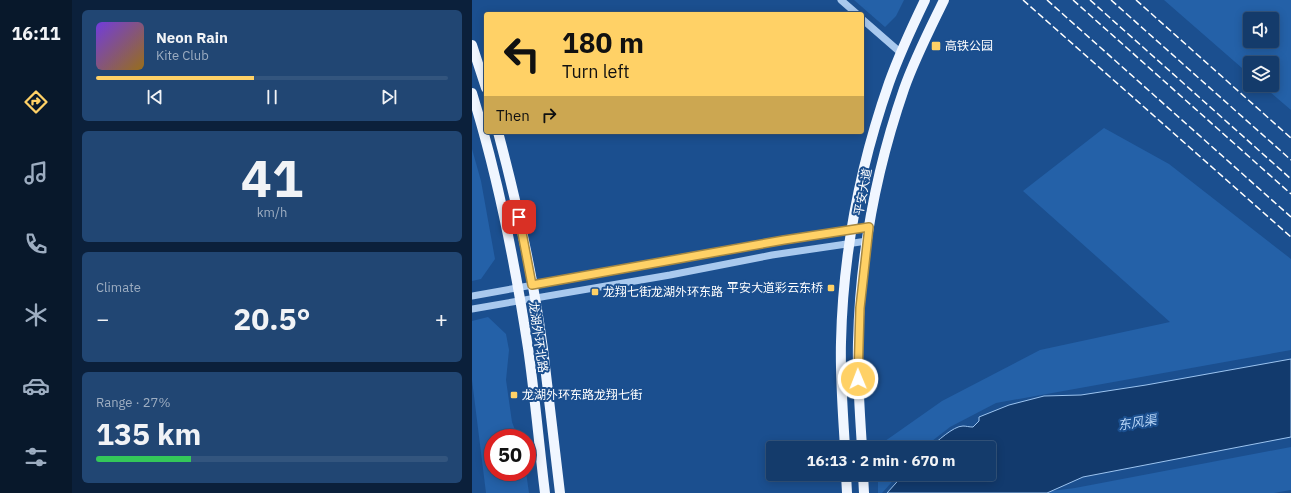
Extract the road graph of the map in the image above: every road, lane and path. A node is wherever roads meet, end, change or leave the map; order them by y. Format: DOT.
graph roads {
  1 [pos="841,0"];
  2 [pos="925,0"];
  3 [pos="944,0"];
  4 [pos="855,12"];
  5 [pos="864,20"];
  6 [pos="472,44"];
  7 [pos="901,53"];
  8 [pos="484,82"];
  9 [pos="472,94"];
  10 [pos="498,134"];
  11 [pos="869,227"];
  12 [pos="852,230"];
  13 [pos="867,241"];
  14 [pos="850,243"];
  15 [pos="532,285"];
  16 [pos="518,288"];
  17 [pos="472,296"];
  18 [pos="534,298"];
  19 [pos="520,301"];
  20 [pos="472,309"];
  21 [pos="845,441"];
  22 [pos="862,441"];
  23 [pos="545,493"];
  24 [pos="560,493"];
  1 -- 4 [label="street"];
  2 -- 7 [label="main road, 平安大道"];
  3 -- 11 [label="main road, 平安大道"];
  5 -- 7 [label="street"];
  6 -- 8 [label="main road"];
  7 -- 12 [label="main road, 平安大道"];
  9 -- 16 [label="main road, 龙湖外环北路"];
  10 -- 15 [label="main road, 龙湖外环北路"];
  11 -- 12 [label="street"];
  11 -- 13 [label="main road, 平安大道"];
  12 -- 14 [label="main road, 平安大道"];
  12 -- 15 [label="street"];
  13 -- 14 [label="street"];
  13 -- 22 [label="main road, 平安大道"];
  14 -- 18 [label="street"];
  14 -- 21 [label="main road, 平安大道"];
  15 -- 16 [label="street"];
  15 -- 18 [label="main road, 龙湖外环北路"];
  16 -- 17 [label="street"];
  16 -- 19 [label="main road, 龙湖外环北路"];
  18 -- 19 [label="street"];
  18 -- 24 [label="main road, 龙湖外环北路"];
  19 -- 20 [label="street"];
  19 -- 23 [label="main road, 龙湖外环北路"];
}
